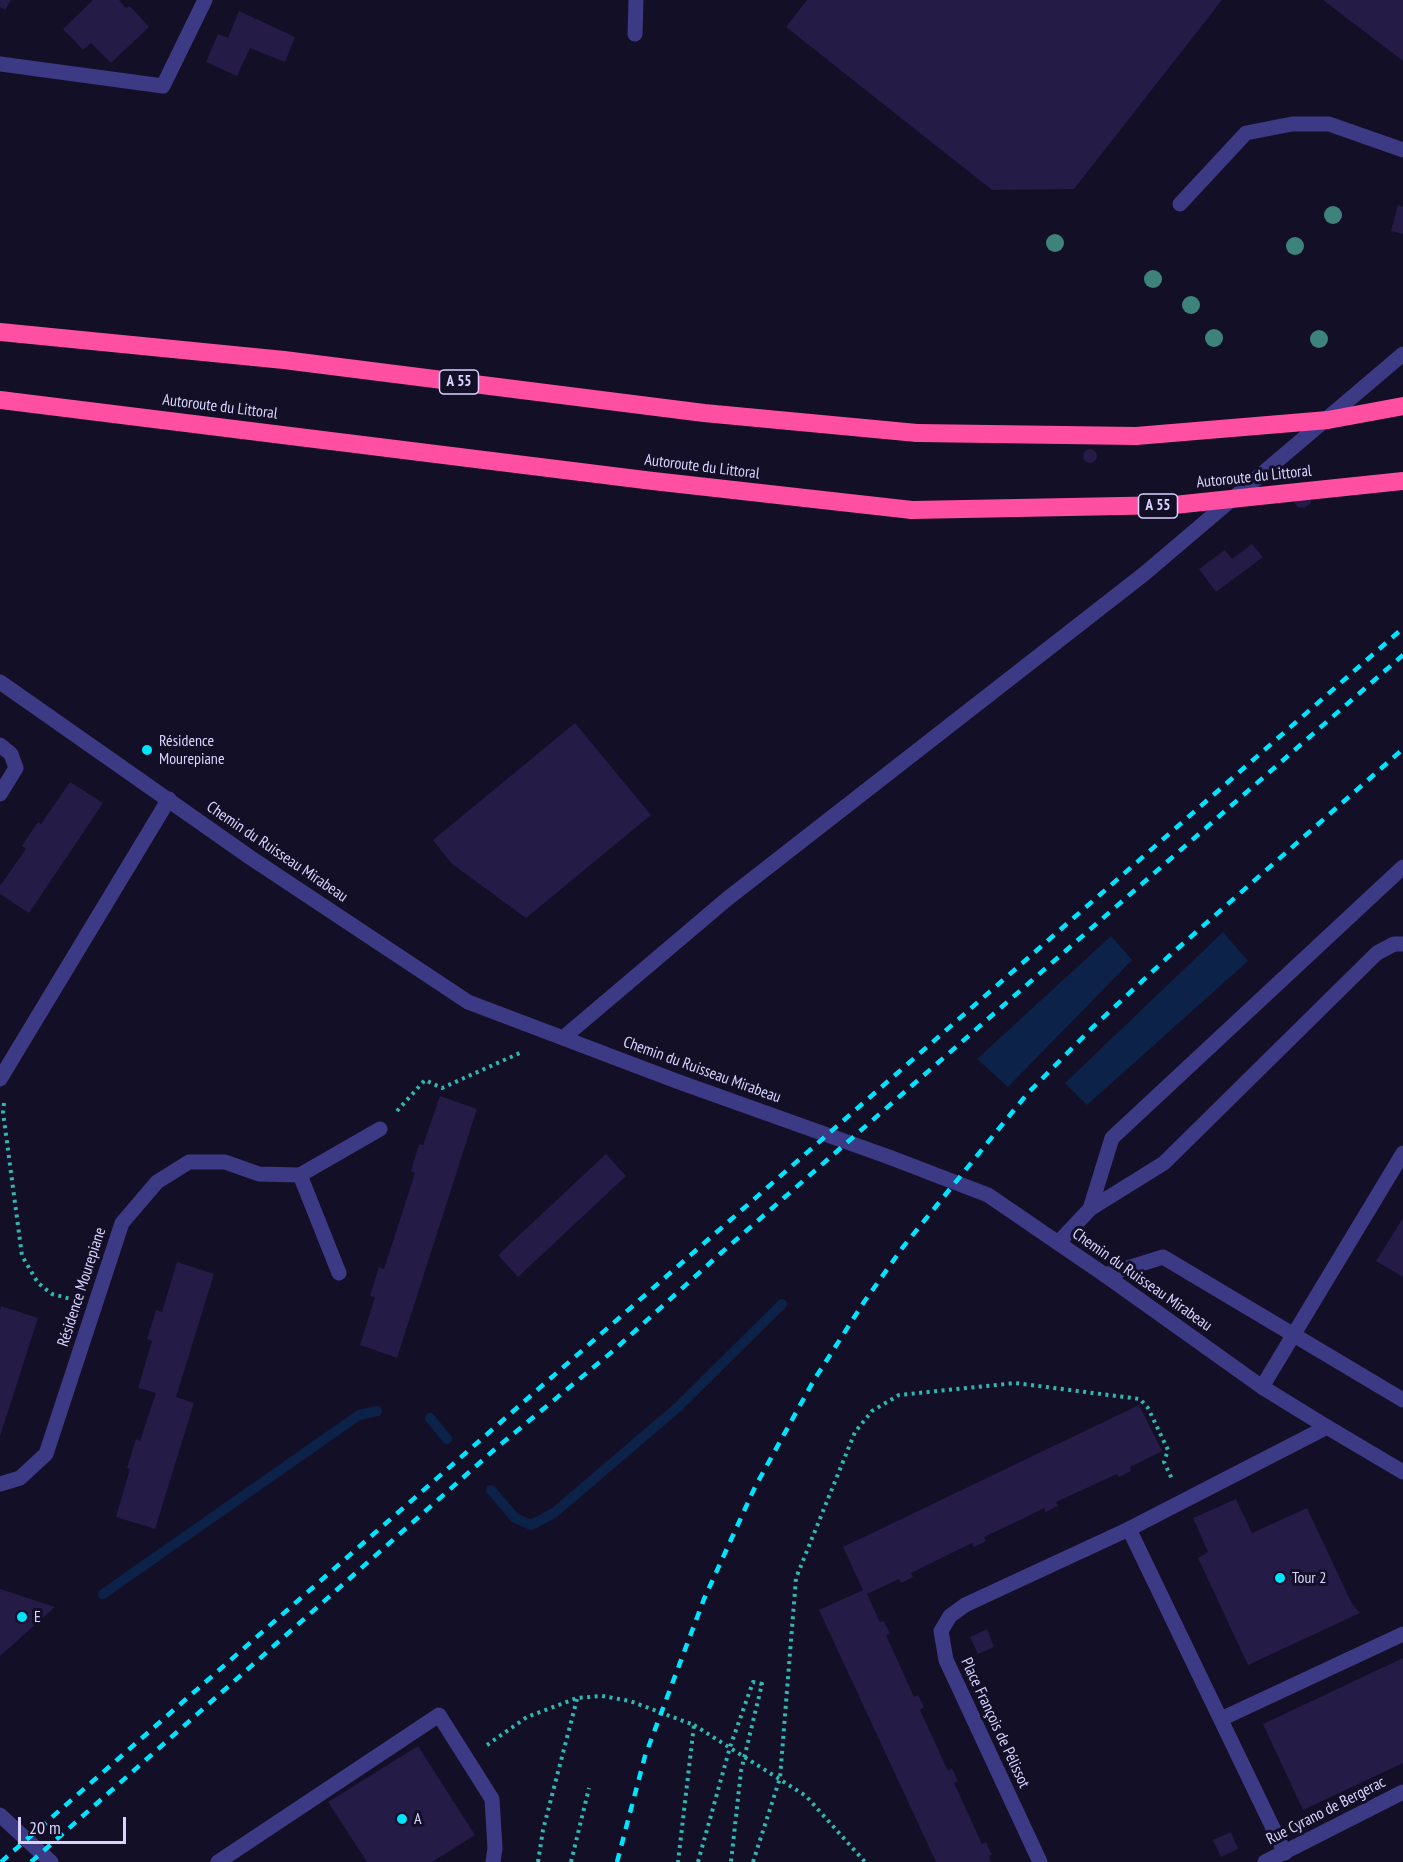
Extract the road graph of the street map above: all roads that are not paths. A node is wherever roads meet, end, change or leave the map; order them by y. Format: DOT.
graph roads {
  1 [pos="205,0"];
  2 [pos="636,0"];
  3 [pos="635,34"];
  4 [pos="0,64"];
  5 [pos="1403,150"];
  6 [pos="1180,204"];
  7 [pos="0,332"];
  8 [pos="1403,354"];
  9 [pos="0,400"];
  10 [pos="1403,406"];
  11 [pos="1403,481"];
  12 [pos="0,682"];
  13 [pos="0,745"];
  14 [pos="0,794"];
  15 [pos="169,799"];
  16 [pos="1403,867"];
  17 [pos="1403,944"];
  18 [pos="563,1038"];
  19 [pos="3,1073"];
  20 [pos="380,1129"];
  21 [pos="1403,1153"];
  22 [pos="300,1175"];
  23 [pos="1090,1209"];
  24 [pos="1058,1243"];
  25 [pos="339,1273"];
  26 [pos="1105,1275"];
  27 [pos="1293,1336"];
  28 [pos="1262,1387"];
  29 [pos="1403,1401"];
  30 [pos="1327,1427"];
  31 [pos="1403,1472"];
  32 [pos="0,1484"];
  33 [pos="1129,1529"];
  34 [pos="1403,1634"];
  35 [pos="1221,1719"];
  36 [pos="1403,1792"];
  37 [pos="0,1815"];
  38 [pos="1285,1853"];
  39 [pos="51,1862"];
  40 [pos="218,1862"];
  41 [pos="493,1862"];
  42 [pos="1040,1862"];
  43 [pos="1265,1862"];
  1 -- 4 [label="street"];
  2 -- 3 [label="street"];
  5 -- 6 [label="street"];
  7 -- 10 [label="highway, A 55, bridge"];
  8 -- 18 [label="street"];
  9 -- 11 [label="highway, Autoroute du Littoral / A 55, bridge"];
  12 -- 15 [label="street, Chemin du Ruisseau Mirabeau"];
  13 -- 14 [label="street"];
  15 -- 18 [label="street, Chemin du Ruisseau Mirabeau"];
  15 -- 19 [label="street"];
  16 -- 23 [label="street"];
  17 -- 23 [label="street"];
  18 -- 24 [label="street, Chemin du Ruisseau Mirabeau"];
  20 -- 22 [label="street"];
  21 -- 27 [label="street"];
  22 -- 25 [label="street"];
  22 -- 32 [label="street, Résidence Mourepiane"];
  23 -- 24 [label="street"];
  24 -- 26 [label="street, Chemin du Ruisseau Mirabeau"];
  26 -- 27 [label="street"];
  26 -- 28 [label="street, Chemin du Ruisseau Mirabeau"];
  27 -- 28 [label="street"];
  27 -- 29 [label="street"];
  28 -- 30 [label="street, Chemin du Ruisseau Mirabeau"];
  30 -- 31 [label="street, Chemin du Ruisseau Mirabeau"];
  30 -- 33 [label="street, Place François de Pélissot"];
  33 -- 35 [label="street"];
  33 -- 42 [label="street, Place François de Pélissot"];
  34 -- 35 [label="street"];
  35 -- 38 [label="street"];
  36 -- 38 [label="street, Rue Cyrano de Bergerac"];
  37 -- 39 [label="street"];
  38 -- 43 [label="street, Rue Cyrano de Bergerac"];
  40 -- 41 [label="street"];
}
